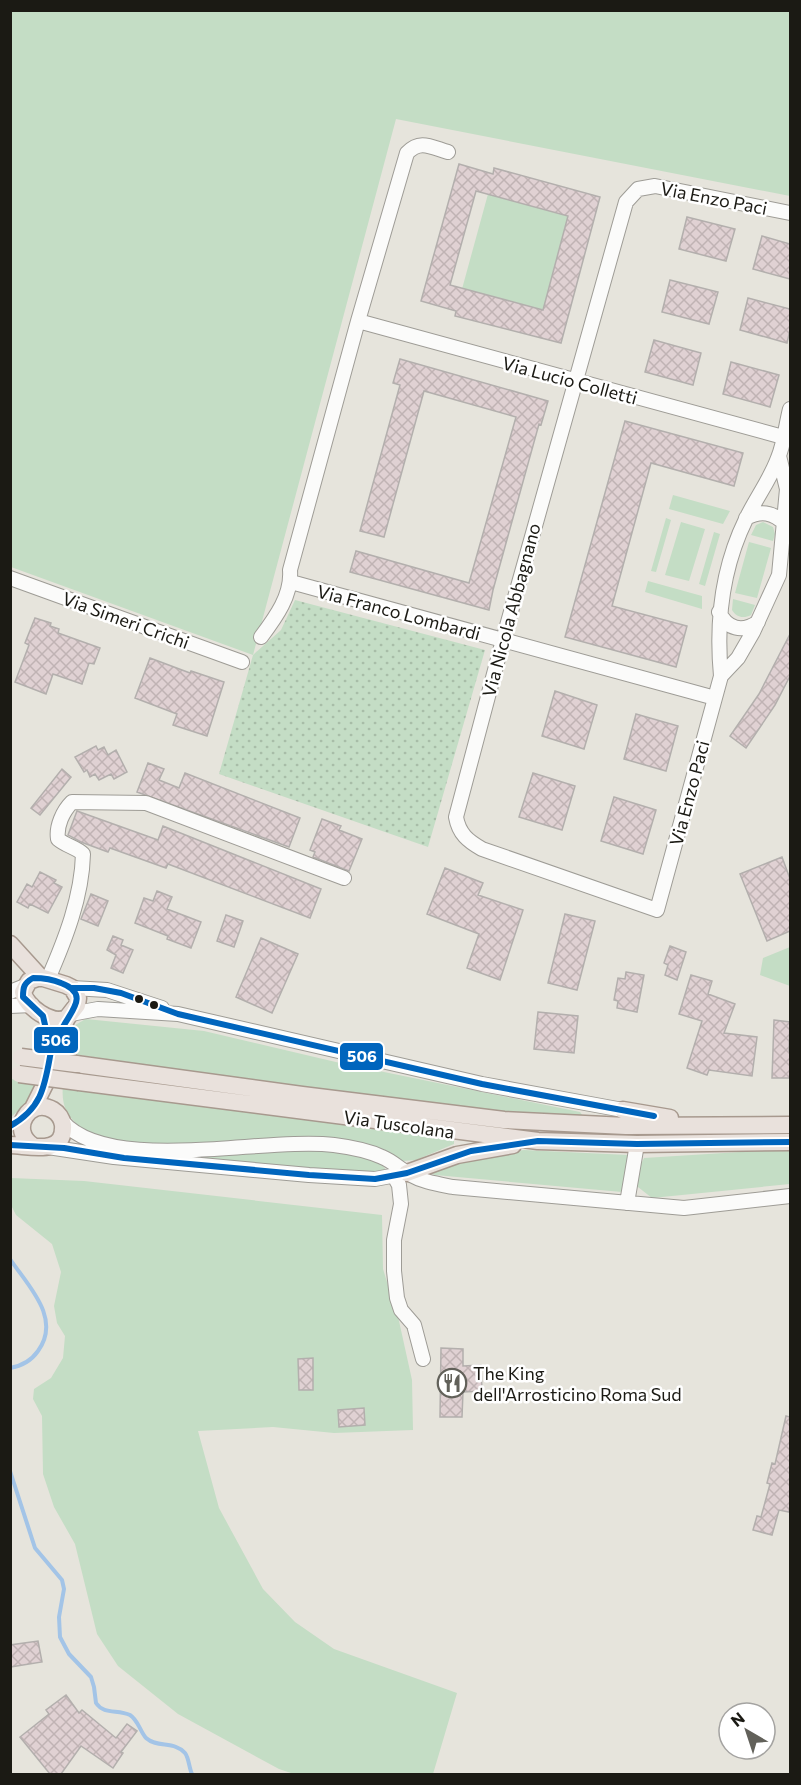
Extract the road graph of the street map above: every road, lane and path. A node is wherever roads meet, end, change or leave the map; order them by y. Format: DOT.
graph roads {
  1 [pos="448,152"];
  2 [pos="638,189"];
  3 [pos="790,213"];
  4 [pos="358,321"];
  5 [pos="574,382"];
  6 [pos="790,409"];
  7 [pos="783,437"];
  8 [pos="779,456"];
  9 [pos="746,518"];
  10 [pos="784,524"];
  11 [pos="785,577"];
  12 [pos="10,578"];
  13 [pos="291,582"];
  14 [pos="719,612"];
  15 [pos="758,622"];
  16 [pos="261,637"];
  17 [pos="503,640"];
  18 [pos="242,662"];
  19 [pos="722,676"];
  20 [pos="715,698"];
  21 [pos="344,878"];
  22 [pos="657,910"];
  23 [pos="14,948"];
  24 [pos="30,984"];
  25 [pos="72,988"];
  26 [pos="10,1006"];
  27 [pos="36,1009"];
  28 [pos="178,1014"];
  29 [pos="69,1016"];
  30 [pos="51,1051"];
  31 [pos="15,1065"];
  32 [pos="47,1076"];
  33 [pos="623,1110"];
  34 [pos="59,1117"];
  35 [pos="22,1118"];
  36 [pos="725,1125"];
  37 [pos="790,1125"];
  38 [pos="538,1141"];
  39 [pos="790,1142"];
  40 [pos="10,1144"];
  41 [pos="637,1144"];
  42 [pos="41,1147"];
  43 [pos="401,1175"];
  44 [pos="790,1196"];
  45 [pos="627,1203"];
  46 [pos="423,1359"];
  1 -- 4 [label="street"];
  2 -- 3 [label="street, Via Enzo Paci"];
  2 -- 5 [label="street, Via Nicola Abbagnano"];
  4 -- 5 [label="street, Via Lucio Colletti"];
  4 -- 13 [label="street"];
  5 -- 7 [label="street, Via Lucio Colletti"];
  5 -- 17 [label="street, Via Nicola Abbagnano"];
  6 -- 7 [label="street, Via Enzo Paci"];
  7 -- 8 [label="street, Via Enzo Paci"];
  8 -- 9 [label="street, Via Enzo Paci"];
  8 -- 10 [label="street, Via Enzo Paci"];
  9 -- 10 [label="street"];
  9 -- 14 [label="street, Via Enzo Paci"];
  10 -- 11 [label="street, Via Enzo Paci"];
  11 -- 15 [label="street, Via Enzo Paci"];
  12 -- 18 [label="street, Via Simeri Crichi"];
  13 -- 16 [label="street"];
  13 -- 17 [label="street, Via Franco Lombardi"];
  14 -- 15 [label="street"];
  14 -- 19 [label="street, Via Enzo Paci"];
  15 -- 19 [label="street, Via Enzo Paci"];
  17 -- 20 [label="street, Via Franco Lombardi"];
  17 -- 22 [label="street, Via Nicola Abbagnano"];
  19 -- 20 [label="street, Via Enzo Paci"];
  20 -- 22 [label="street, Via Enzo Paci"];
  21 -- 24 [label="street"];
  23 -- 24 [label="main road"];
  24 -- 25 [label="main road"];
  24 -- 27 [label="main road"];
  25 -- 28 [label="street"];
  25 -- 29 [label="main road"];
  26 -- 27 [label="street"];
  27 -- 29 [label="main road"];
  27 -- 30 [label="main road"];
  28 -- 29 [label="street"];
  28 -- 33 [label="street"];
  29 -- 30 [label="main road"];
  30 -- 32 [label="main road"];
  31 -- 36 [label="main road, Via Tuscolana, bridge"];
  31 -- 38 [label="main road, Via Tuscolana, bridge"];
  32 -- 34 [label="main road"];
  32 -- 35 [label="main road"];
  33 -- 36 [label="main road"];
  34 -- 35 [label="main road"];
  34 -- 42 [label="main road"];
  34 -- 43 [label="street, Via Tuscolana"];
  35 -- 42 [label="main road"];
  36 -- 37 [label="main road, Via Tuscolana"];
  38 -- 41 [label="main road, Via Tuscolana"];
  38 -- 43 [label="main road"];
  39 -- 41 [label="main road, Via Tuscolana"];
  40 -- 42 [label="main road"];
  41 -- 45 [label="street"];
  42 -- 43 [label="street, Via Tuscolana"];
  43 -- 45 [label="street, Via Tuscolana"];
  43 -- 46 [label="street"];
  44 -- 45 [label="street, Via Tuscolana"];
}
